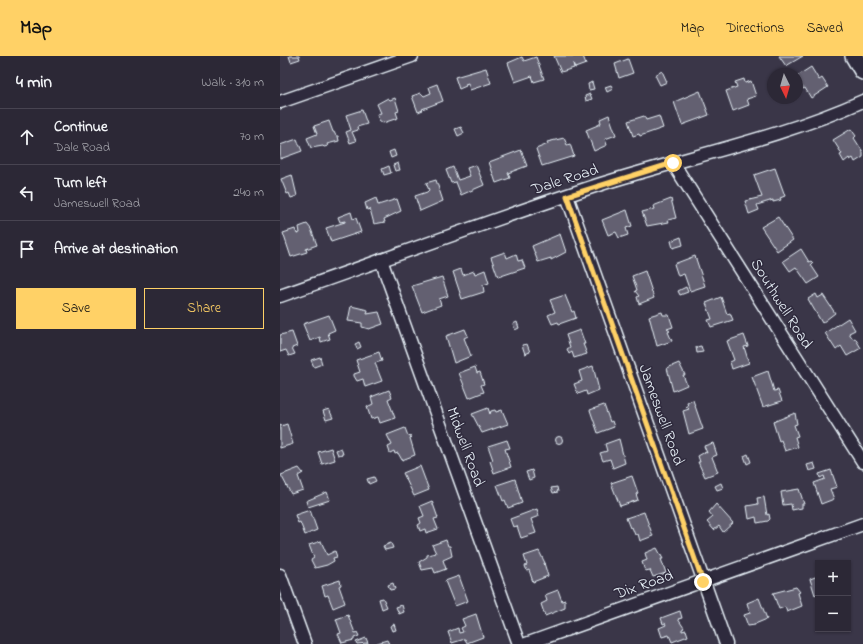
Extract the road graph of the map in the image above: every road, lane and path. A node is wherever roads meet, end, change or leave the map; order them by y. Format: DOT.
graph roads {
  1 [pos="412,56"];
  2 [pos="854,56"];
  3 [pos="863,70"];
  4 [pos="863,101"];
  5 [pos="280,102"];
  6 [pos="673,163"];
  7 [pos="567,196"];
  8 [pos="381,260"];
  9 [pos="280,296"];
  10 [pos="863,462"];
  11 [pos="863,524"];
  12 [pos="280,575"];
  13 [pos="703,582"];
  14 [pos="305,644"];
  15 [pos="519,644"];
  16 [pos="526,644"];
  17 [pos="726,644"];
  1 -- 5 [label="street"];
  2 -- 3 [label="street"];
  4 -- 6 [label="street, Dale Road"];
  6 -- 7 [label="street, Dale Road"];
  6 -- 10 [label="street, Southwell Road"];
  7 -- 8 [label="street, Dale Road"];
  7 -- 13 [label="street, Jameswell Road"];
  8 -- 9 [label="street, Dale Road"];
  8 -- 15 [label="street, Midwell Road"];
  11 -- 13 [label="street, Dix Road"];
  12 -- 14 [label="street"];
  13 -- 16 [label="street, Dix Road"];
  13 -- 17 [label="street, Jameswell Road"];
}
